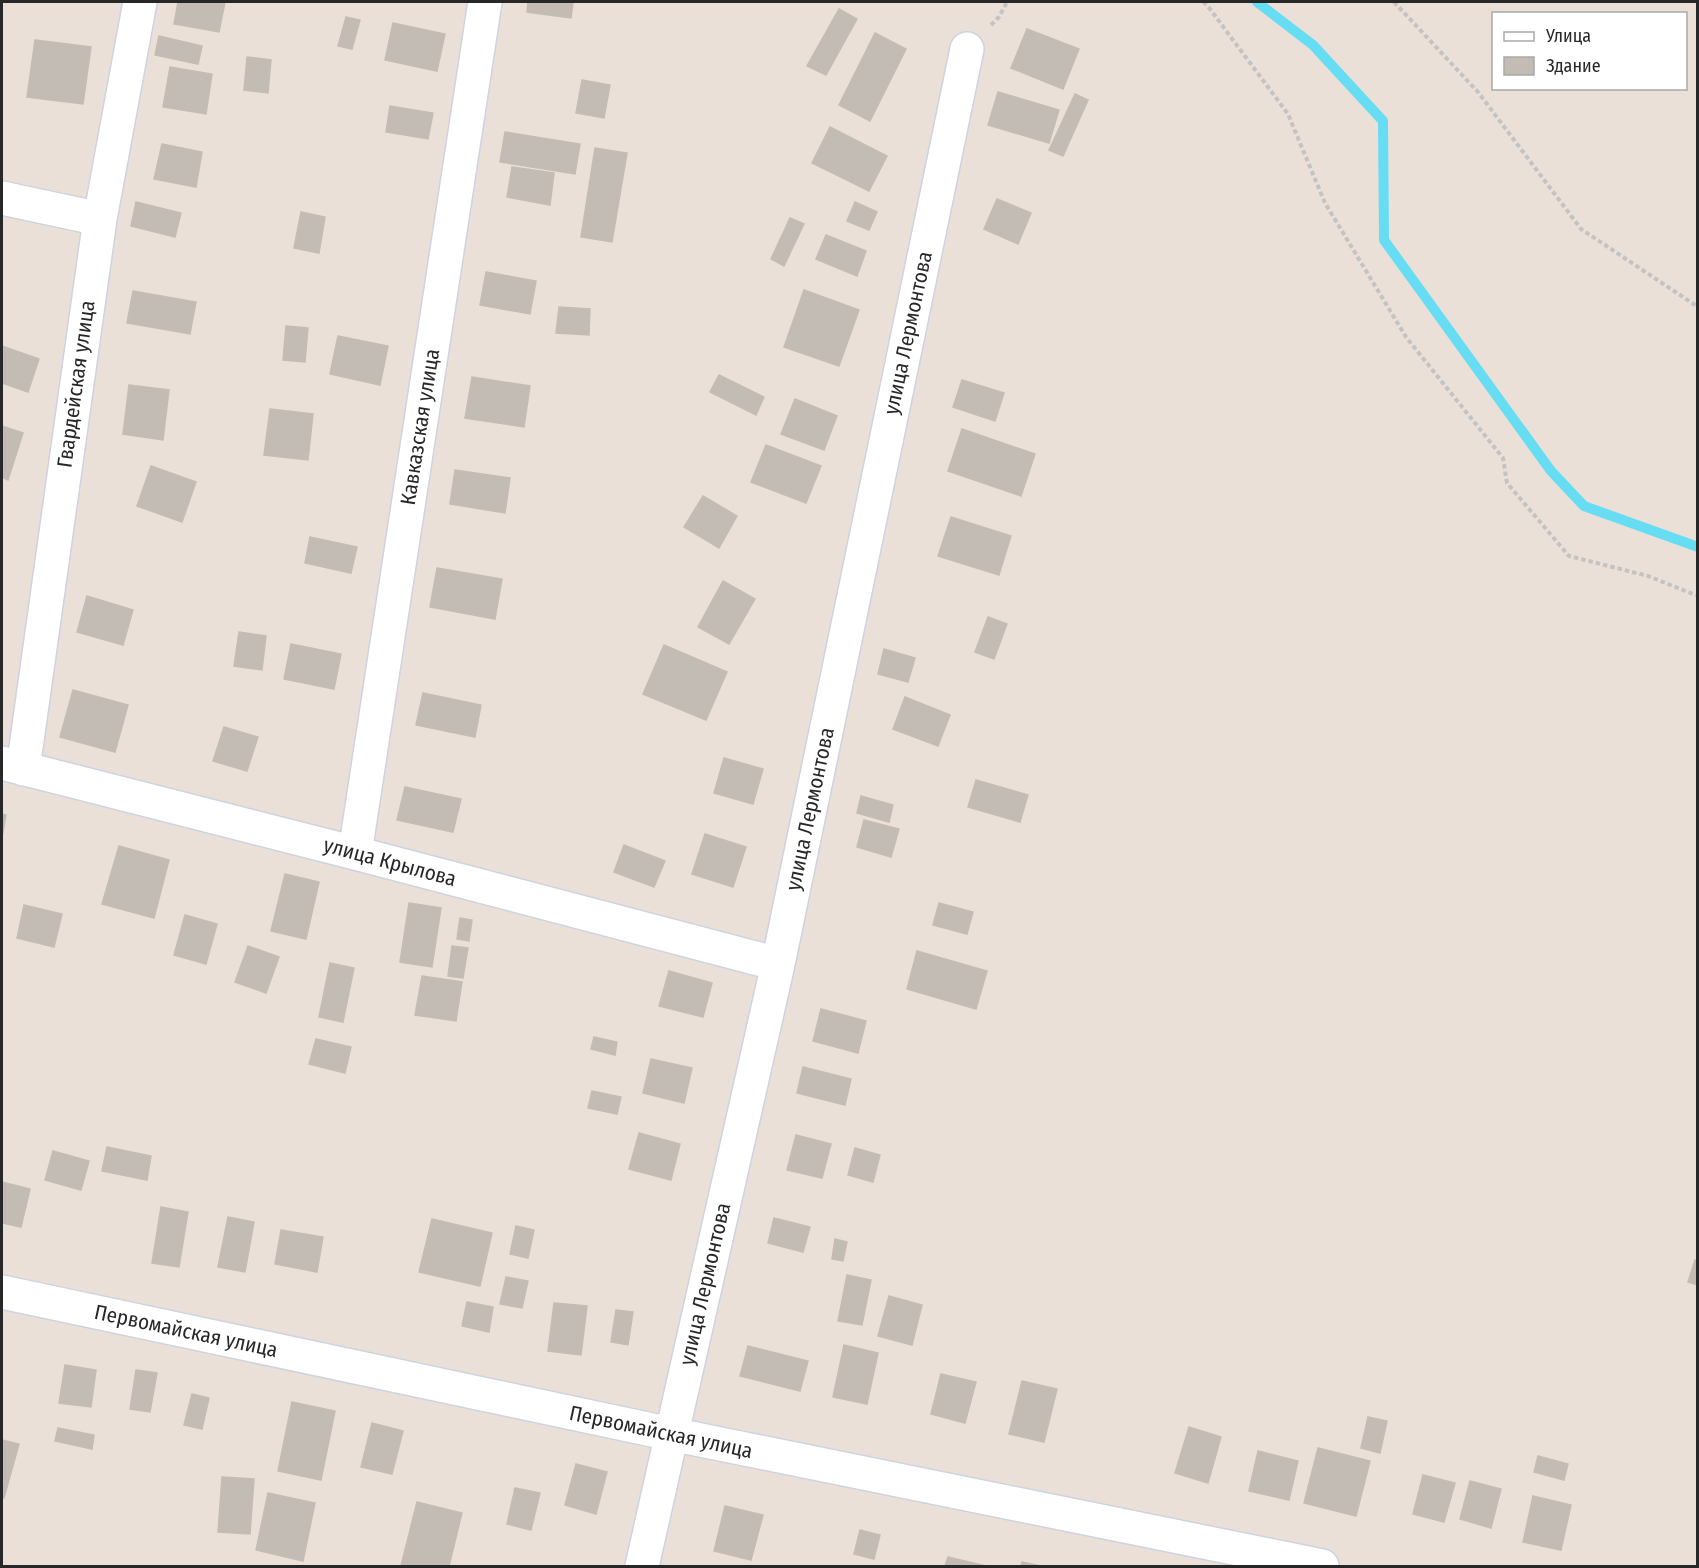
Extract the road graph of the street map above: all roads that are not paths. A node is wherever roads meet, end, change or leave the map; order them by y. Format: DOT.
graph roads {
  1 [pos="140,2"];
  2 [pos="485,2"];
  3 [pos="967,49"];
  4 [pos="2,198"];
  5 [pos="99,219"];
  6 [pos="12,766"];
  7 [pos="356,853"];
  8 [pos="778,964"];
  9 [pos="2,1292"];
  10 [pos="671,1434"];
  11 [pos="642,1566"];
  12 [pos="1322,1566"];
  1 -- 5 [label="street, Гвардейская улица"];
  2 -- 7 [label="street, Кавказская улица"];
  3 -- 8 [label="street, улица Лермонтова"];
  4 -- 5 [label="street"];
  5 -- 6 [label="street, Гвардейская улица"];
  6 -- 7 [label="street, улица Крылова"];
  7 -- 8 [label="street, улица Крылова"];
  8 -- 10 [label="street, улица Лермонтова"];
  9 -- 10 [label="street, Первомайская улица"];
  10 -- 11 [label="street, улица Лермонтова"];
  10 -- 12 [label="street, Первомайская улица"];
}
